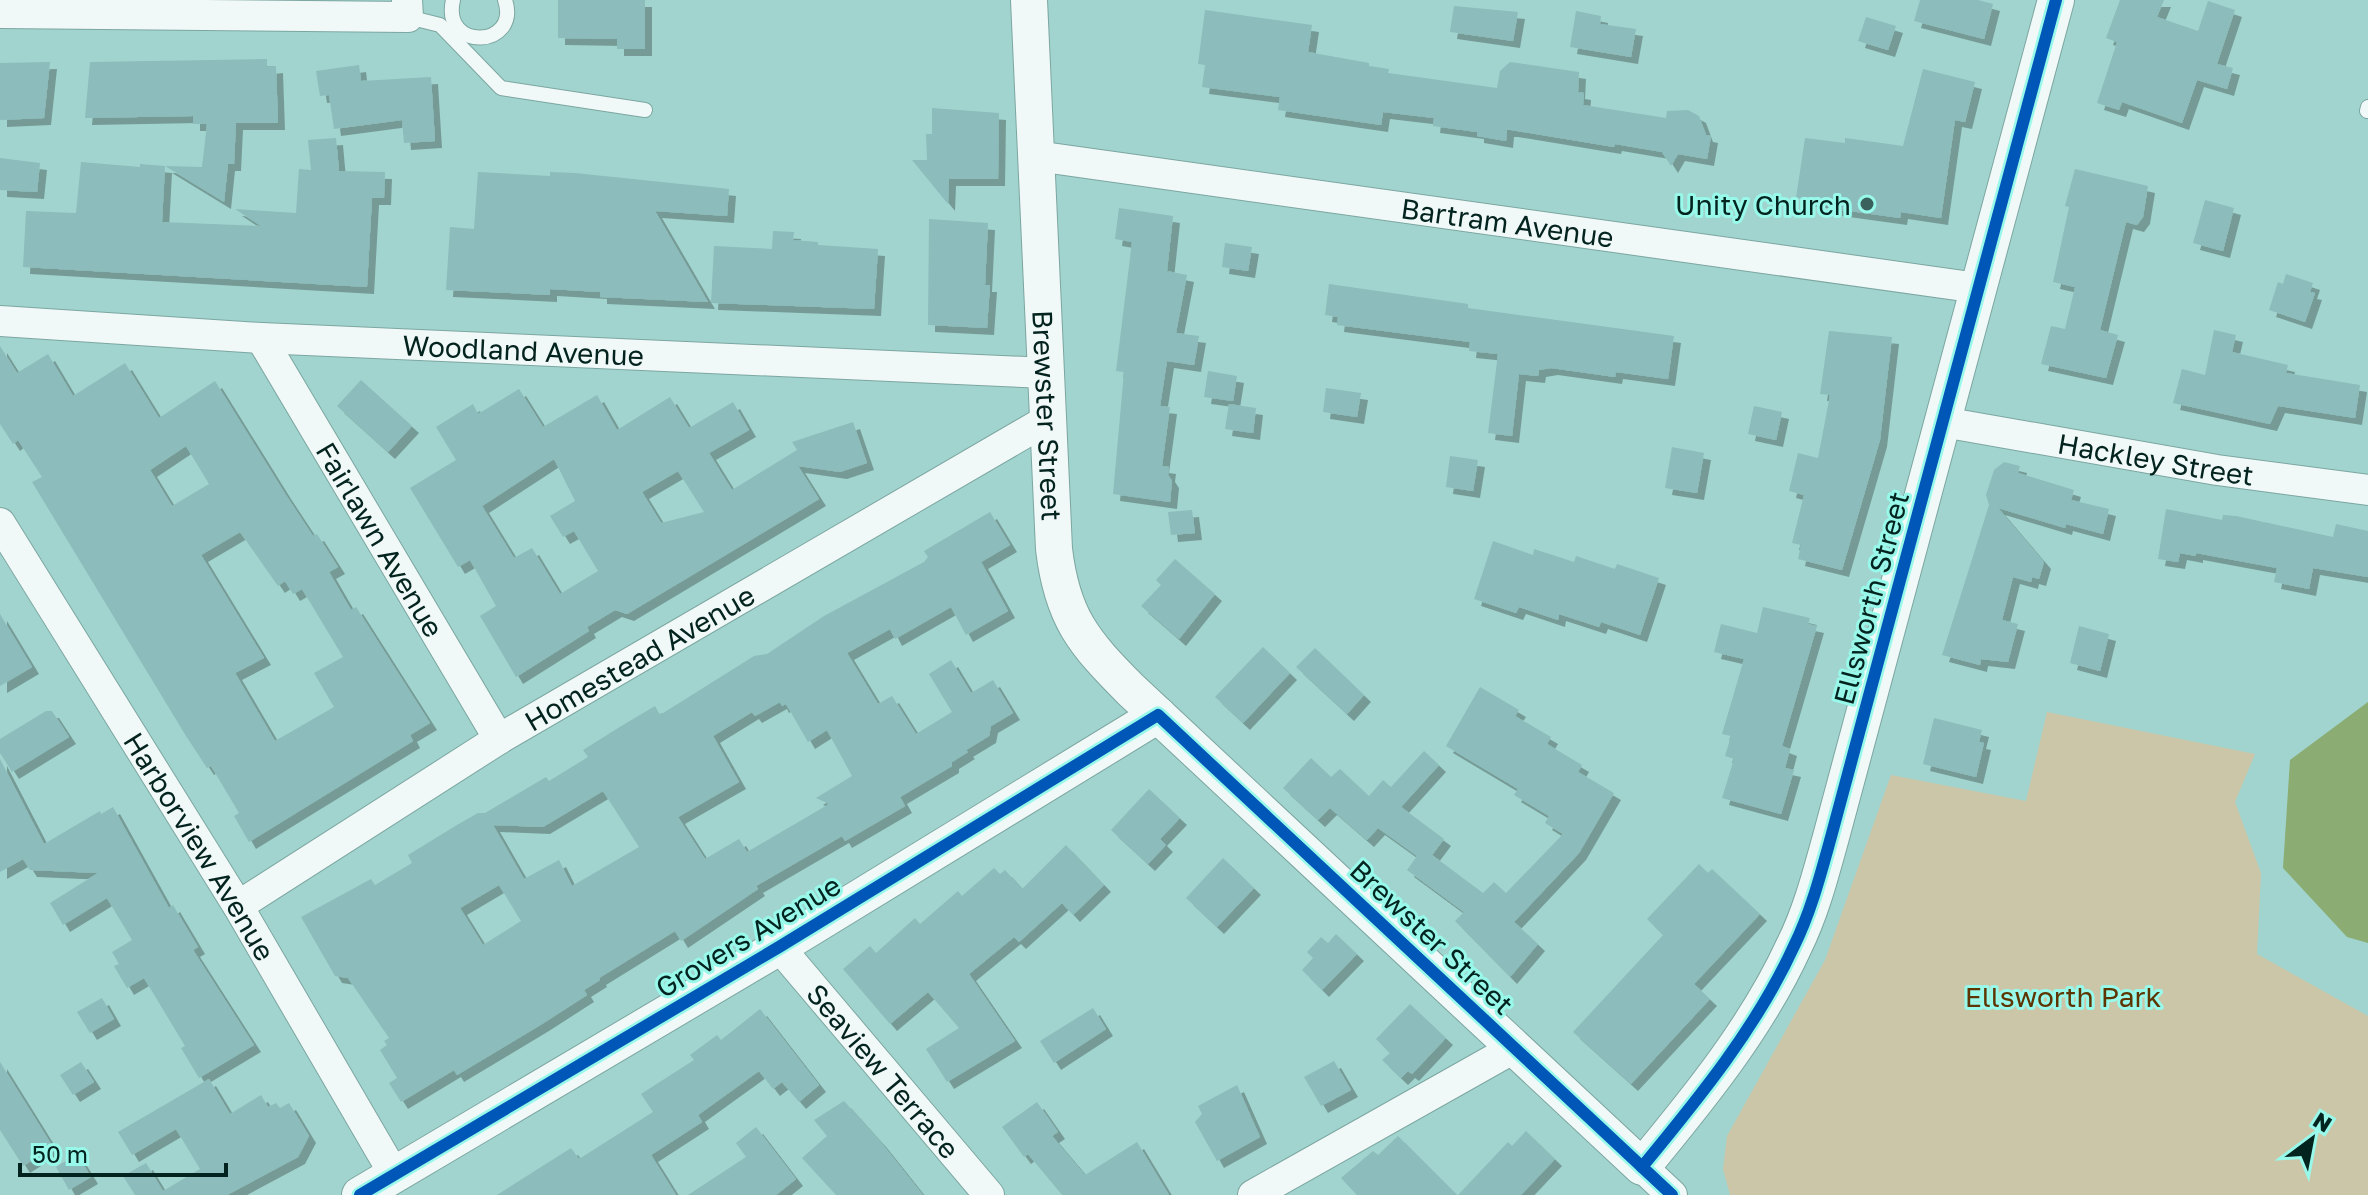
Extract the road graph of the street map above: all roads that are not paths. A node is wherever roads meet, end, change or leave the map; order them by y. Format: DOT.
graph roads {
  1 [pos="453,0"];
  2 [pos="505,0"];
  3 [pos="1029,0"];
  4 [pos="2056,0"];
  5 [pos="408,8"];
  6 [pos="0,13"];
  7 [pos="461,39"];
  8 [pos="645,110"];
  9 [pos="1036,156"];
  10 [pos="1978,288"];
  11 [pos="0,321"];
  12 [pos="261,338"];
  13 [pos="1047,373"];
  14 [pos="1047,420"];
  15 [pos="1943,422"];
  16 [pos="2368,490"];
  17 [pos="0,523"];
  18 [pos="1158,715"];
  19 [pos="499,739"];
  20 [pos="238,906"];
  21 [pos="779,947"];
  22 [pos="1516,1047"];
  23 [pos="1642,1167"];
  24 [pos="394,1174"];
  25 [pos="360,1195"];
  26 [pos="989,1195"];
  27 [pos="1253,1195"];
  28 [pos="1672,1195"];
  1 -- 7 [label="lane"];
  2 -- 7 [label="lane"];
  3 -- 9 [label="street, Brewster Street"];
  4 -- 10 [label="street, Ellsworth Street"];
  5 -- 6 [label="street"];
  5 -- 7 [label="lane"];
  7 -- 8 [label="lane"];
  9 -- 10 [label="street, Bartram Avenue"];
  9 -- 13 [label="street, Brewster Street"];
  10 -- 15 [label="street, Ellsworth Street"];
  11 -- 12 [label="street, Woodland Avenue"];
  12 -- 13 [label="street, Woodland Avenue"];
  12 -- 19 [label="street, Fairlawn Avenue"];
  13 -- 14 [label="street, Brewster Street"];
  14 -- 18 [label="street, Brewster Street"];
  14 -- 19 [label="street, Homestead Avenue"];
  15 -- 16 [label="street, Hackley Street"];
  15 -- 23 [label="street, Ellsworth Street"];
  17 -- 20 [label="street, Harborview Avenue"];
  18 -- 21 [label="street, Grovers Avenue"];
  18 -- 22 [label="street, Brewster Street"];
  19 -- 20 [label="street, Homestead Avenue"];
  20 -- 24 [label="street, Harborview Avenue"];
  21 -- 24 [label="street, Grovers Avenue"];
  21 -- 26 [label="street, Seaview Terrace"];
  22 -- 23 [label="street, Brewster Street"];
  22 -- 27 [label="street"];
  23 -- 28 [label="street, Brewster Street"];
  24 -- 25 [label="street, Grovers Avenue"];
}
